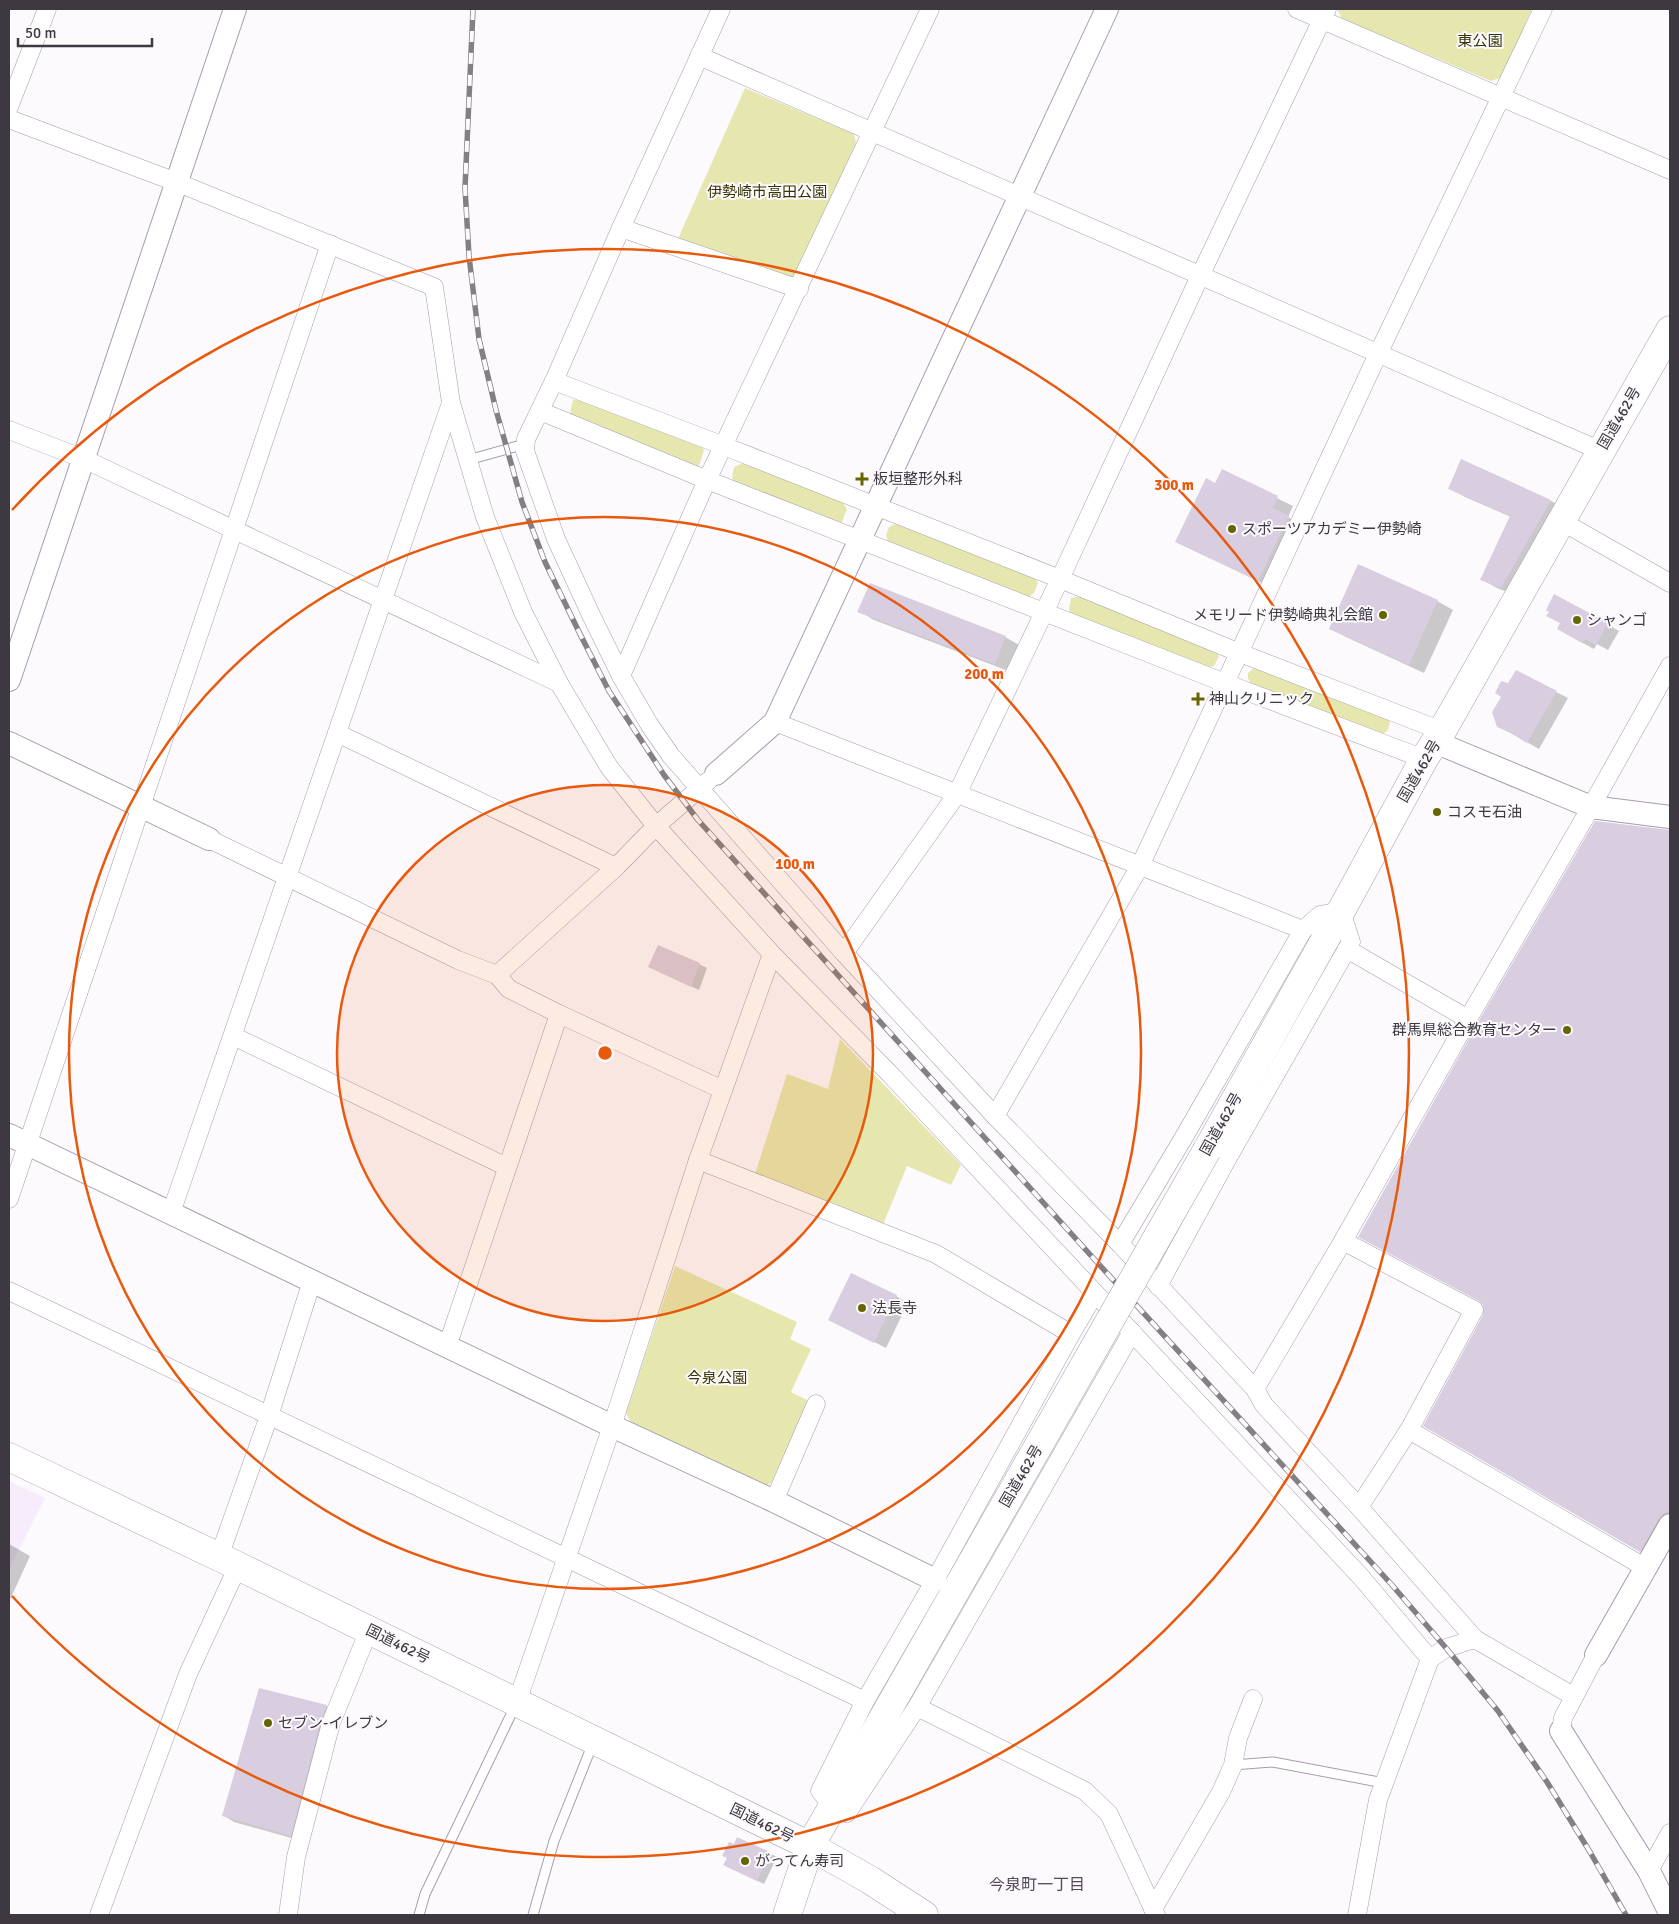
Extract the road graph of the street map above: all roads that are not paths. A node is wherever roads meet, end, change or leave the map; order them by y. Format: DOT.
graph roads {
  1 [pos="47,9"];
  2 [pos="235,9"];
  3 [pos="721,9"];
  4 [pos="930,9"];
  5 [pos="1107,9"];
  6 [pos="1298,9"];
  7 [pos="1543,9"];
  8 [pos="1324,14"];
  9 [pos="699,56"];
  10 [pos="1502,98"];
  11 [pos="9,107"];
  12 [pos="9,118"];
  13 [pos="871,131"];
  14 [pos="1670,170"];
  15 [pos="176,182"];
  16 [pos="1020,196"];
  17 [pos="621,228"];
  18 [pos="330,244"];
  19 [pos="1200,276"];
  20 [pos="799,289"];
  21 [pos="1670,330"];
  22 [pos="1378,354"];
  23 [pos="554,381"];
  24 [pos="451,402"];
  25 [pos="540,411"];
  26 [pos="9,430"];
  27 [pos="525,444"];
  28 [pos="724,446"];
  29 [pos="1601,451"];
  30 [pos="84,459"];
  31 [pos="468,460"];
  32 [pos="707,480"];
  33 [pos="875,506"];
  34 [pos="1561,521"];
  35 [pos="234,529"];
  36 [pos="860,539"];
  37 [pos="1060,579"];
  38 [pos="1670,583"];
  39 [pos="383,600"];
  40 [pos="1044,612"];
  41 [pos="1240,652"];
  42 [pos="1670,666"];
  43 [pos="621,676"];
  44 [pos="9,680"];
  45 [pos="559,683"];
  46 [pos="1225,683"];
  47 [pos="775,722"];
  48 [pos="337,733"];
  49 [pos="9,743"];
  50 [pos="1434,744"];
  51 [pos="708,782"];
  52 [pos="957,794"];
  53 [pos="141,806"];
  54 [pos="1592,807"];
  55 [pos="1670,817"];
  56 [pos="656,826"];
  57 [pos="209,839"];
  58 [pos="1140,866"];
  59 [pos="616,867"];
  60 [pos="288,876"];
  61 [pos="1341,912"];
  62 [pos="1303,930"];
  63 [pos="1347,949"];
  64 [pos="844,953"];
  65 [pos="772,954"];
  66 [pos="496,976"];
  67 [pos="559,1014"];
  68 [pos="1468,1019"];
  69 [pos="233,1036"];
  70 [pos="723,1090"];
  71 [pos="995,1116"];
  72 [pos="18,1140"];
  73 [pos="698,1160"];
  74 [pos="507,1167"];
  75 [pos="9,1199"];
  76 [pos="172,1213"];
  77 [pos="1343,1241"];
  78 [pos="1120,1244"];
  79 [pos="312,1281"];
  80 [pos="1158,1286"];
  81 [pos="9,1291"];
  82 [pos="1095,1293"];
  83 [pos="1132,1332"];
  84 [pos="1071,1334"];
  85 [pos="447,1347"];
  86 [pos="1256,1389"];
  87 [pos="816,1404"];
  88 [pos="269,1416"];
  89 [pos="612,1426"];
  90 [pos="1408,1430"];
  91 [pos="9,1457"];
  92 [pos="774,1501"];
  93 [pos="1359,1507"];
  94 [pos="1670,1525"];
  95 [pos="567,1559"];
  96 [pos="229,1561"];
  97 [pos="1646,1568"];
  98 [pos="935,1580"];
  99 [pos="369,1630"];
  100 [pos="1476,1639"];
  101 [pos="1596,1655"];
  102 [pos="1430,1659"];
  103 [pos="1573,1696"];
  104 [pos="1253,1699"];
  105 [pos="517,1702"];
  106 [pos="865,1702"];
  107 [pos="917,1707"];
  108 [pos="1561,1730"];
  109 [pos="594,1741"];
  110 [pos="1233,1765"];
  111 [pos="1384,1784"];
  112 [pos="834,1807"];
  113 [pos="1670,1833"];
  114 [pos="810,1846"];
  115 [pos="1649,1871"];
  116 [pos="1154,1912"];
  117 [pos="1670,1913"];
  118 [pos="100,1915"];
  119 [pos="288,1915"];
  120 [pos="419,1915"];
  121 [pos="534,1915"];
  122 [pos="787,1915"];
  123 [pos="924,1915"];
  124 [pos="1357,1915"];
  1 -- 11 [label="street"];
  2 -- 15 [label="street"];
  3 -- 9 [label="street"];
  4 -- 13 [label="street"];
  5 -- 16 [label="street"];
  6 -- 8 [label="street"];
  7 -- 10 [label="street"];
  8 -- 10 [label="street"];
  8 -- 19 [label="street"];
  9 -- 13 [label="street"];
  9 -- 17 [label="street"];
  10 -- 14 [label="street"];
  10 -- 22 [label="street"];
  12 -- 15 [label="street"];
  13 -- 16 [label="street"];
  13 -- 20 [label="street"];
  15 -- 18 [label="street"];
  15 -- 30 [label="street"];
  16 -- 19 [label="street"];
  16 -- 33 [label="street"];
  17 -- 20 [label="street"];
  17 -- 23 [label="street"];
  18 -- 24 [label="street"];
  18 -- 35 [label="street"];
  19 -- 22 [label="street"];
  19 -- 37 [label="street"];
  20 -- 28 [label="street"];
  21 -- 29 [label="main road, 国道462号"];
  22 -- 29 [label="street"];
  22 -- 41 [label="street"];
  23 -- 25 [label="street"];
  23 -- 28 [label="street"];
  24 -- 31 [label="street"];
  24 -- 39 [label="street"];
  25 -- 27 [label="street"];
  25 -- 32 [label="street"];
  26 -- 30 [label="street"];
  27 -- 31 [label="lane"];
  27 -- 43 [label="street"];
  28 -- 32 [label="street"];
  28 -- 33 [label="street"];
  29 -- 34 [label="main road, 国道462号"];
  30 -- 35 [label="street"];
  30 -- 44 [label="street"];
  31 -- 45 [label="street"];
  32 -- 36 [label="street"];
  32 -- 43 [label="street"];
  33 -- 36 [label="street"];
  33 -- 37 [label="street"];
  34 -- 38 [label="street"];
  34 -- 50 [label="main road, 国道462号"];
  35 -- 39 [label="street"];
  35 -- 53 [label="street"];
  36 -- 40 [label="street"];
  36 -- 47 [label="street"];
  37 -- 40 [label="street"];
  37 -- 41 [label="street"];
  39 -- 45 [label="street"];
  39 -- 48 [label="street"];
  40 -- 46 [label="street"];
  40 -- 52 [label="street"];
  41 -- 46 [label="street"];
  41 -- 50 [label="street"];
  42 -- 54 [label="street"];
  43 -- 51 [label="street"];
  45 -- 56 [label="street"];
  46 -- 50 [label="street"];
  46 -- 58 [label="street"];
  47 -- 51 [label="street"];
  47 -- 52 [label="street"];
  48 -- 59 [label="street"];
  48 -- 60 [label="street"];
  49 -- 53 [label="street"];
  50 -- 54 [label="street"];
  50 -- 61 [label="main road, 国道462号"];
  51 -- 56 [label="street"];
  51 -- 64 [label="street"];
  52 -- 58 [label="street"];
  52 -- 64 [label="street"];
  53 -- 57 [label="street"];
  53 -- 72 [label="street"];
  54 -- 55 [label="street"];
  54 -- 68 [label="street"];
  56 -- 59 [label="street"];
  56 -- 65 [label="street"];
  57 -- 60 [label="street"];
  58 -- 62 [label="street"];
  58 -- 71 [label="street"];
  59 -- 66 [label="street"];
  60 -- 66 [label="street"];
  60 -- 69 [label="street"];
  61 -- 62 [label="street"];
  61 -- 63 [label="street"];
  61 -- 112 [label="main road, 国道462号, bridge"];
  62 -- 78 [label="street"];
  63 -- 68 [label="street"];
  63 -- 80 [label="street"];
  64 -- 71 [label="street"];
  65 -- 70 [label="street"];
  65 -- 82 [label="street"];
  66 -- 67 [label="street"];
  67 -- 70 [label="street"];
  67 -- 74 [label="street"];
  68 -- 77 [label="street"];
  69 -- 74 [label="street"];
  69 -- 76 [label="street"];
  70 -- 73 [label="street"];
  71 -- 78 [label="street"];
  72 -- 75 [label="street"];
  72 -- 76 [label="street"];
  73 -- 84 [label="street"];
  73 -- 89 [label="street"];
  74 -- 85 [label="street"];
  76 -- 79 [label="street"];
  77 -- 86 [label="street"];
  77 -- 90 [label="street"];
  78 -- 80 [label="street"];
  79 -- 85 [label="street"];
  79 -- 88 [label="street"];
  80 -- 86 [label="street"];
  81 -- 88 [label="street"];
  82 -- 83 [label="street"];
  82 -- 84 [label="street"];
  83 -- 102 [label="street"];
  83 -- 107 [label="street"];
  84 -- 98 [label="street"];
  85 -- 89 [label="street"];
  86 -- 93 [label="street"];
  87 -- 92 [label="street"];
  88 -- 95 [label="street"];
  88 -- 96 [label="street"];
  89 -- 92 [label="street"];
  89 -- 95 [label="street"];
  90 -- 93 [label="street"];
  90 -- 97 [label="street"];
  91 -- 96 [label="main road, 国道462号"];
  92 -- 98 [label="street"];
  93 -- 100 [label="street"];
  94 -- 97 [label="street"];
  95 -- 105 [label="street"];
  95 -- 106 [label="street"];
  96 -- 99 [label="main road, 国道462号"];
  96 -- 118 [label="street"];
  97 -- 101 [label="street"];
  98 -- 106 [label="street"];
  99 -- 105 [label="main road, 国道462号"];
  99 -- 119 [label="street"];
  100 -- 102 [label="street"];
  100 -- 103 [label="street"];
  101 -- 103 [label="street"];
  102 -- 111 [label="street"];
  103 -- 108 [label="street"];
  104 -- 110 [label="street"];
  105 -- 109 [label="main road, 国道462号"];
  105 -- 120 [label="lane"];
  106 -- 112 [label="street"];
  107 -- 112 [label="street"];
  107 -- 116 [label="street"];
  108 -- 115 [label="street"];
  109 -- 114 [label="main road, 国道462号"];
  109 -- 121 [label="lane"];
  110 -- 111 [label="lane"];
  110 -- 116 [label="street"];
  111 -- 124 [label="street"];
  112 -- 114 [label="main road, 国道462号"];
  113 -- 115 [label="street"];
  114 -- 122 [label="main road"];
  114 -- 123 [label="main road"];
  115 -- 117 [label="street"];
}
